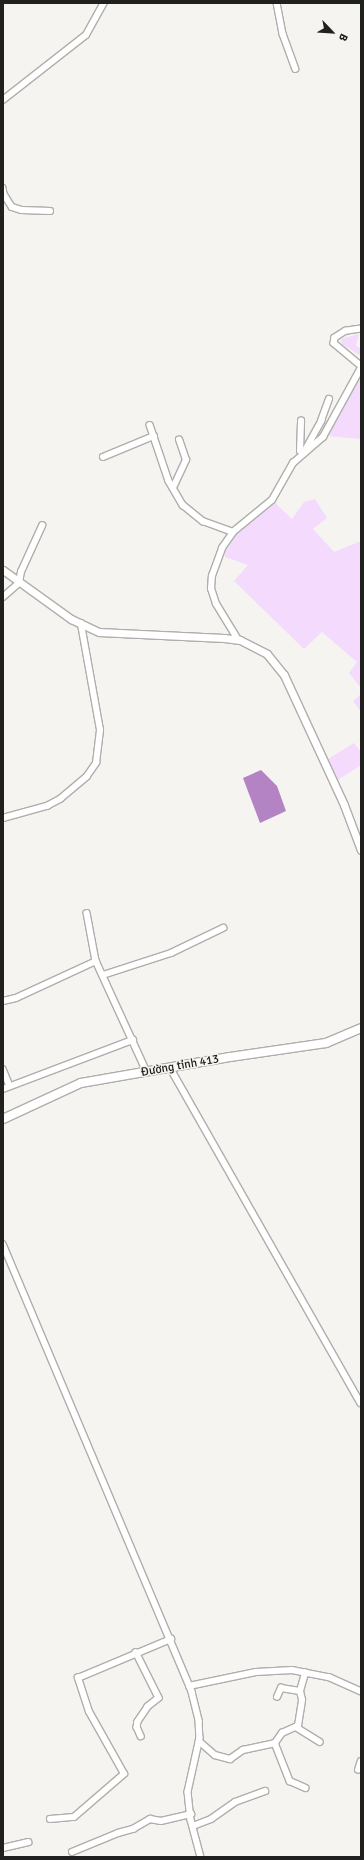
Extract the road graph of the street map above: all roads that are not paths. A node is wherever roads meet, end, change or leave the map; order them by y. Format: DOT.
graph roads {
  1 [pos="104,3"];
  2 [pos="278,3"];
  3 [pos="296,69"];
  4 [pos="3,100"];
  5 [pos="3,188"];
  6 [pos="50,211"];
  7 [pos="361,329"];
  8 [pos="361,367"];
  9 [pos="329,399"];
  10 [pos="302,421"];
  11 [pos="150,425"];
  12 [pos="154,436"];
  13 [pos="179,440"];
  14 [pos="303,454"];
  15 [pos="103,457"];
  16 [pos="297,458"];
  17 [pos="173,488"];
  18 [pos="42,526"];
  19 [pos="233,532"];
  20 [pos="3,570"];
  21 [pos="19,584"];
  22 [pos="3,597"];
  23 [pos="81,624"];
  24 [pos="238,640"];
  25 [pos="3,818"];
  26 [pos="361,850"];
  27 [pos="87,913"];
  28 [pos="223,928"];
  29 [pos="96,961"];
  30 [pos="103,975"];
  31 [pos="3,1001"];
  32 [pos="361,1028"];
  33 [pos="133,1040"];
  34 [pos="3,1069"];
  35 [pos="171,1069"];
  36 [pos="147,1072"];
  37 [pos="10,1086"];
  38 [pos="3,1089"];
  39 [pos="3,1119"];
  40 [pos="3,1244"];
  41 [pos="361,1403"];
  42 [pos="170,1639"];
  43 [pos="136,1652"];
  44 [pos="305,1673"];
  45 [pos="189,1686"];
  46 [pos="361,1690"];
  47 [pos="300,1691"];
  48 [pos="277,1697"];
  49 [pos="296,1727"];
  50 [pos="141,1736"];
  51 [pos="200,1740"];
  52 [pos="320,1742"];
  53 [pos="276,1743"];
  54 [pos="361,1761"];
  55 [pos="358,1770"];
  56 [pos="306,1788"];
  57 [pos="265,1791"];
  58 [pos="191,1814"];
  59 [pos="50,1819"];
  60 [pos="193,1826"];
  61 [pos="28,1842"];
  62 [pos="3,1848"];
  63 [pos="72,1852"];
  64 [pos="201,1857"];
  1 -- 4 [label="street"];
  2 -- 3 [label="street"];
  5 -- 6 [label="street"];
  7 -- 8 [label="street"];
  8 -- 14 [label="street"];
  9 -- 14 [label="street"];
  10 -- 16 [label="street"];
  11 -- 12 [label="street"];
  12 -- 15 [label="street"];
  12 -- 17 [label="street"];
  13 -- 17 [label="street"];
  14 -- 16 [label="street"];
  16 -- 19 [label="street"];
  17 -- 19 [label="street"];
  18 -- 21 [label="street"];
  19 -- 24 [label="street"];
  20 -- 21 [label="street"];
  21 -- 22 [label="street"];
  21 -- 23 [label="street"];
  23 -- 24 [label="street"];
  23 -- 25 [label="street"];
  24 -- 26 [label="street"];
  27 -- 29 [label="street"];
  28 -- 30 [label="street"];
  29 -- 30 [label="street"];
  29 -- 31 [label="street"];
  30 -- 33 [label="street"];
  32 -- 35 [label="main road, Đường tỉnh 413"];
  33 -- 36 [label="street"];
  33 -- 37 [label="street"];
  34 -- 37 [label="street"];
  35 -- 36 [label="main road, Đường tỉnh 413"];
  35 -- 41 [label="street"];
  36 -- 39 [label="main road, Đường tỉnh 413"];
  37 -- 38 [label="street"];
  40 -- 42 [label="street"];
  42 -- 43 [label="street"];
  42 -- 45 [label="street"];
  43 -- 50 [label="street"];
  43 -- 59 [label="street"];
  44 -- 45 [label="street"];
  44 -- 46 [label="street"];
  44 -- 47 [label="street"];
  45 -- 51 [label="street"];
  47 -- 48 [label="street"];
  47 -- 49 [label="street"];
  49 -- 52 [label="street"];
  49 -- 53 [label="street"];
  51 -- 53 [label="street"];
  51 -- 58 [label="street"];
  53 -- 56 [label="street"];
  54 -- 55 [label="street"];
  57 -- 60 [label="street"];
  58 -- 60 [label="street"];
  58 -- 63 [label="street"];
  60 -- 64 [label="street"];
  61 -- 62 [label="street"];
}
